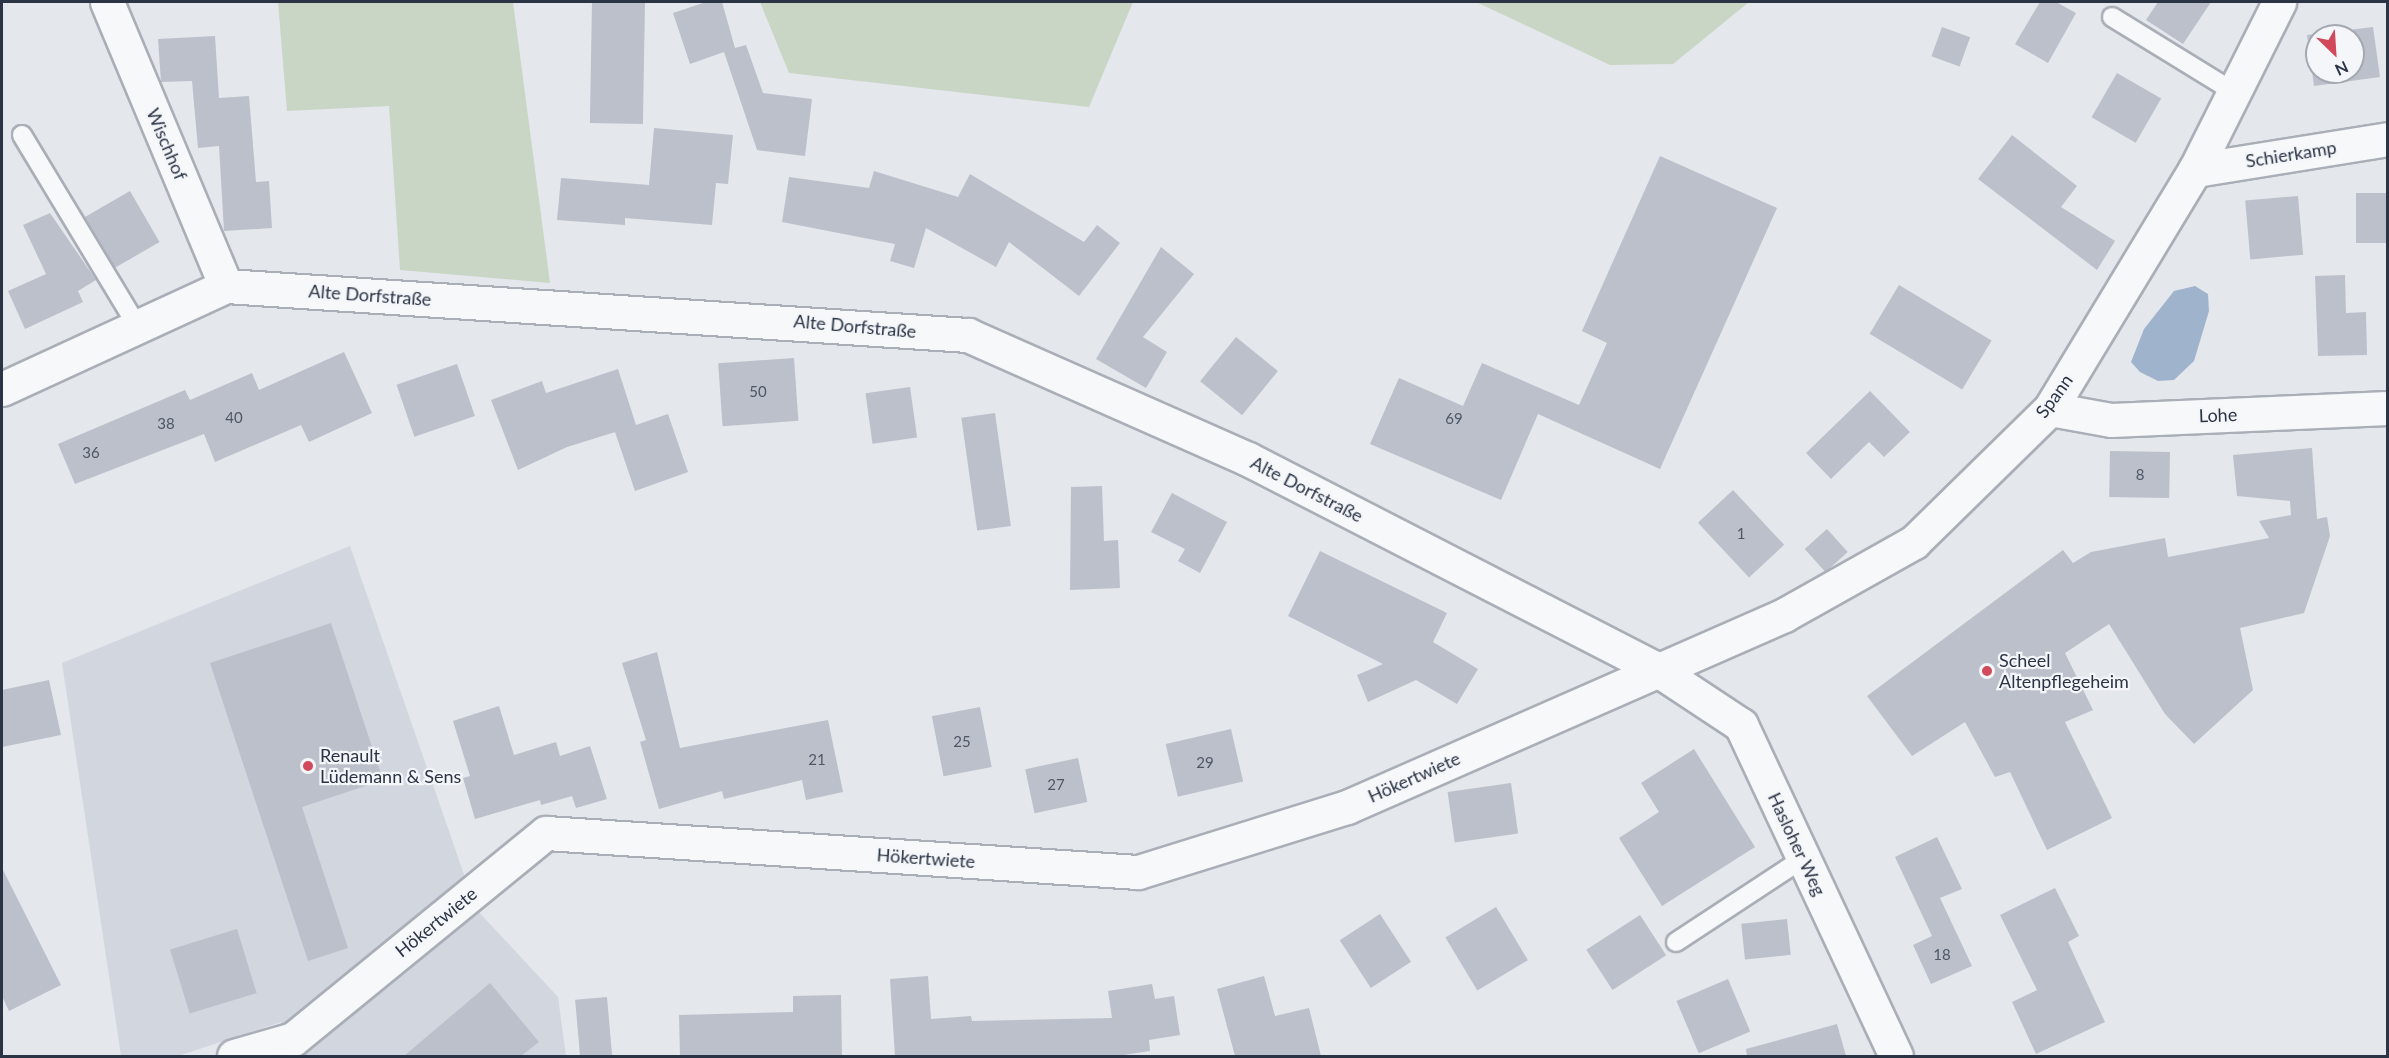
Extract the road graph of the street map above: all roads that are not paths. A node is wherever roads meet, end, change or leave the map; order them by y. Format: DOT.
graph roads {
  1 [pos="107,2"];
  2 [pos="2279,2"];
  3 [pos="2112,17"];
  4 [pos="2234,92"];
  5 [pos="22,135"];
  6 [pos="2388,139"];
  7 [pos="2195,170"];
  8 [pos="226,285"];
  9 [pos="137,326"];
  10 [pos="2,388"];
  11 [pos="2388,408"];
  12 [pos="2050,409"];
  13 [pos="1655,668"];
  14 [pos="1803,858"];
  15 [pos="1676,942"];
  16 [pos="234,1056"];
  17 [pos="1896,1056"];
  1 -- 8 [label="street, Wischhof"];
  2 -- 4 [label="street, Spann"];
  3 -- 4 [label="lane"];
  4 -- 7 [label="street, Spann"];
  5 -- 9 [label="lane"];
  6 -- 7 [label="street, Schierkamp"];
  7 -- 12 [label="street, Spann"];
  8 -- 9 [label="street, Alte Dorfstraße"];
  8 -- 13 [label="street, Alte Dorfstraße"];
  9 -- 10 [label="street, Alte Dorfstraße"];
  11 -- 12 [label="street, Lohe"];
  12 -- 13 [label="street, Spann"];
  13 -- 14 [label="street, Hasloher Weg"];
  13 -- 16 [label="street, Hökertwiete"];
  14 -- 15 [label="lane"];
  14 -- 17 [label="street, Hasloher Weg"];
}
